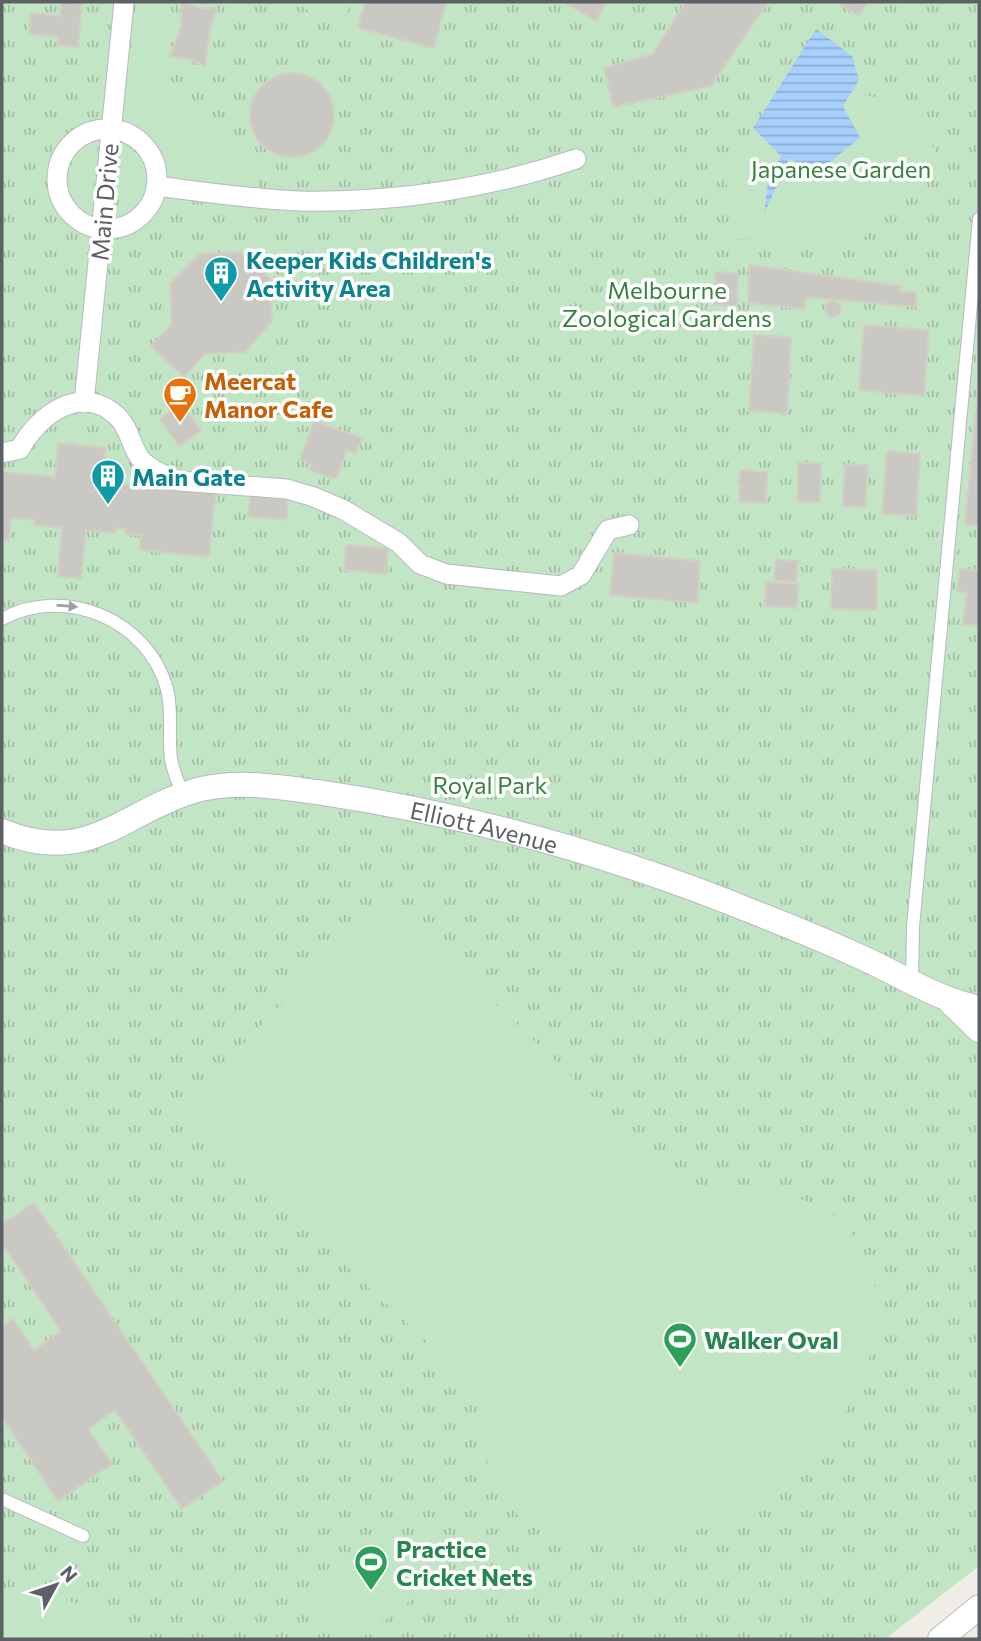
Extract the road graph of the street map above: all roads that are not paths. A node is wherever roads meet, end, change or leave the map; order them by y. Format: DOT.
graph roads {
  1 [pos="124,2"];
  2 [pos="110,128"];
  3 [pos="576,159"];
  4 [pos="156,186"];
  5 [pos="979,219"];
  6 [pos="103,229"];
  7 [pos="85,403"];
  8 [pos="2,453"];
  9 [pos="629,525"];
  10 [pos="2,619"];
  11 [pos="183,795"];
  12 [pos="2,831"];
  13 [pos="912,982"];
  14 [pos="949,1001"];
  15 [pos="979,1008"];
  16 [pos="979,1030"];
  17 [pos="2,1499"];
  18 [pos="83,1536"];
  19 [pos="979,1607"];
  20 [pos="940,1639"];
  1 -- 2 [label="street, Main Drive"];
  2 -- 4 [label="street"];
  2 -- 6 [label="street, Main Drive"];
  2 -- 6 [label="street"];
  3 -- 4 [label="street"];
  4 -- 6 [label="street"];
  5 -- 13 [label="lane"];
  6 -- 7 [label="street, Main Drive"];
  7 -- 8 [label="street"];
  7 -- 9 [label="street"];
  10 -- 11 [label="lane, one-way"];
  11 -- 12 [label="street, Elliott Avenue"];
  11 -- 13 [label="street, Elliott Avenue"];
  13 -- 14 [label="street, Elliott Avenue"];
  14 -- 15 [label="street, Elliott Avenue"];
  14 -- 16 [label="street, Elliott Avenue"];
  17 -- 18 [label="lane"];
  19 -- 20 [label="street"];
}
